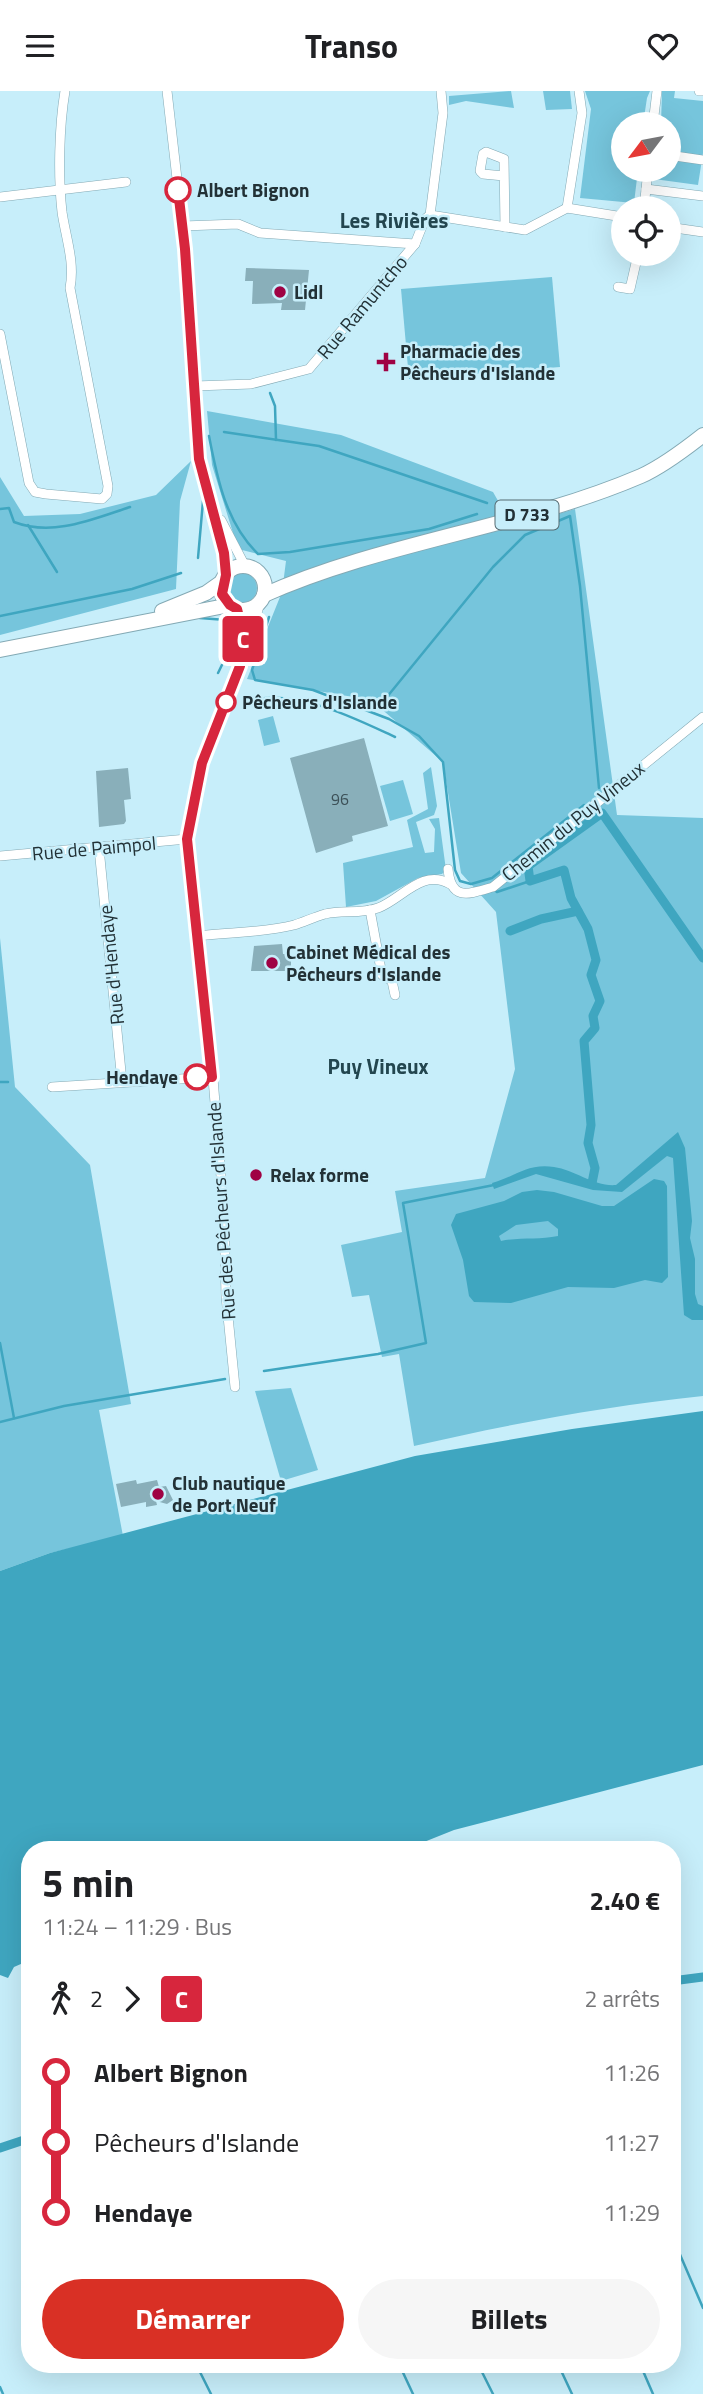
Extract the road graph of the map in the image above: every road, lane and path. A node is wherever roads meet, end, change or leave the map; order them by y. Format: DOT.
graph roads {
  1 [pos="65,91"];
  2 [pos="167,91"];
  3 [pos="441,91"];
  4 [pos="447,91"];
  5 [pos="579,91"];
  6 [pos="657,91"];
  7 [pos="654,112"];
  8 [pos="681,157"];
  9 [pos="703,160"];
  10 [pos="504,176"];
  11 [pos="126,182"];
  12 [pos="647,182"];
  13 [pos="646,189"];
  14 [pos="61,190"];
  15 [pos="645,196"];
  16 [pos="703,196"];
  17 [pos="0,197"];
  18 [pos="567,208"];
  19 [pos="430,215"];
  20 [pos="611,215"];
  21 [pos="183,226"];
  22 [pos="505,227"];
  23 [pos="681,229"];
  24 [pos="703,232"];
  25 [pos="415,244"];
  26 [pos="635,266"];
  27 [pos="618,287"];
  28 [pos="0,334"];
  29 [pos="2,354"];
  30 [pos="195,386"];
  31 [pos="703,435"];
  32 [pos="209,492"];
  33 [pos="245,566"];
  34 [pos="340,568"];
  35 [pos="262,577"];
  36 [pos="224,578"];
  37 [pos="262,599"];
  38 [pos="234,607"];
  39 [pos="121,625"];
  40 [pos="0,650"];
  41 [pos="240,666"];
  42 [pos="703,717"];
  43 [pos="187,839"];
  44 [pos="99,848"];
  45 [pos="0,856"];
  46 [pos="448,869"];
  47 [pos="450,884"];
  48 [pos="370,910"];
  49 [pos="198,936"];
  50 [pos="395,995"];
  51 [pos="212,1077"];
  52 [pos="122,1082"];
  53 [pos="52,1087"];
  54 [pos="235,1387"];
  1 -- 14 [label="street"];
  2 -- 21 [label="street"];
  3 -- 4 [label="street"];
  3 -- 19 [label="street, Rue Ramuntcho"];
  5 -- 18 [label="street"];
  6 -- 7 [label="street"];
  8 -- 9 [label="street"];
  10 -- 22 [label="street"];
  11 -- 14 [label="street"];
  12 -- 13 [label="street"];
  13 -- 15 [label="street"];
  13 -- 16 [label="street"];
  14 -- 17 [label="street"];
  14 -- 29 [label="street"];
  18 -- 20 [label="street"];
  18 -- 22 [label="street"];
  19 -- 22 [label="street"];
  19 -- 25 [label="street, Rue Ramuntcho"];
  21 -- 25 [label="street"];
  21 -- 30 [label="street"];
  23 -- 24 [label="street"];
  25 -- 30 [label="street, Rue Ramuntcho"];
  26 -- 27 [label="street"];
  28 -- 29 [label="street"];
  30 -- 32 [label="street"];
  31 -- 34 [label="main road, D 733"];
  32 -- 33 [label="street"];
  32 -- 36 [label="street"];
  33 -- 35 [label="main road"];
  33 -- 36 [label="main road"];
  34 -- 35 [label="main road, D 733"];
  34 -- 37 [label="main road, D 733"];
  35 -- 37 [label="main road"];
  36 -- 38 [label="main road"];
  36 -- 39 [label="main road"];
  37 -- 38 [label="main road"];
  37 -- 41 [label="street, Rue des Pêcheurs d'Islande"];
  38 -- 39 [label="main road"];
  38 -- 41 [label="street, Rue des Pêcheurs d'Islande"];
  39 -- 40 [label="main road"];
  41 -- 43 [label="street, Rue des Pêcheurs d'Islande"];
  42 -- 47 [label="street, Chemin du Puy Vineux"];
  43 -- 44 [label="street, Rue de Paimpol"];
  43 -- 49 [label="street, Rue des Pêcheurs d'Islande"];
  44 -- 45 [label="street, Rue de Paimpol"];
  44 -- 52 [label="street, Rue d'Hendaye"];
  46 -- 47 [label="street"];
  47 -- 48 [label="street, Chemin du Puy Vineux"];
  48 -- 49 [label="street"];
  48 -- 50 [label="street"];
  49 -- 51 [label="street, Rue des Pêcheurs d'Islande"];
  51 -- 52 [label="street"];
  51 -- 54 [label="street, Rue des Pêcheurs d'Islande"];
  52 -- 53 [label="street"];
}
